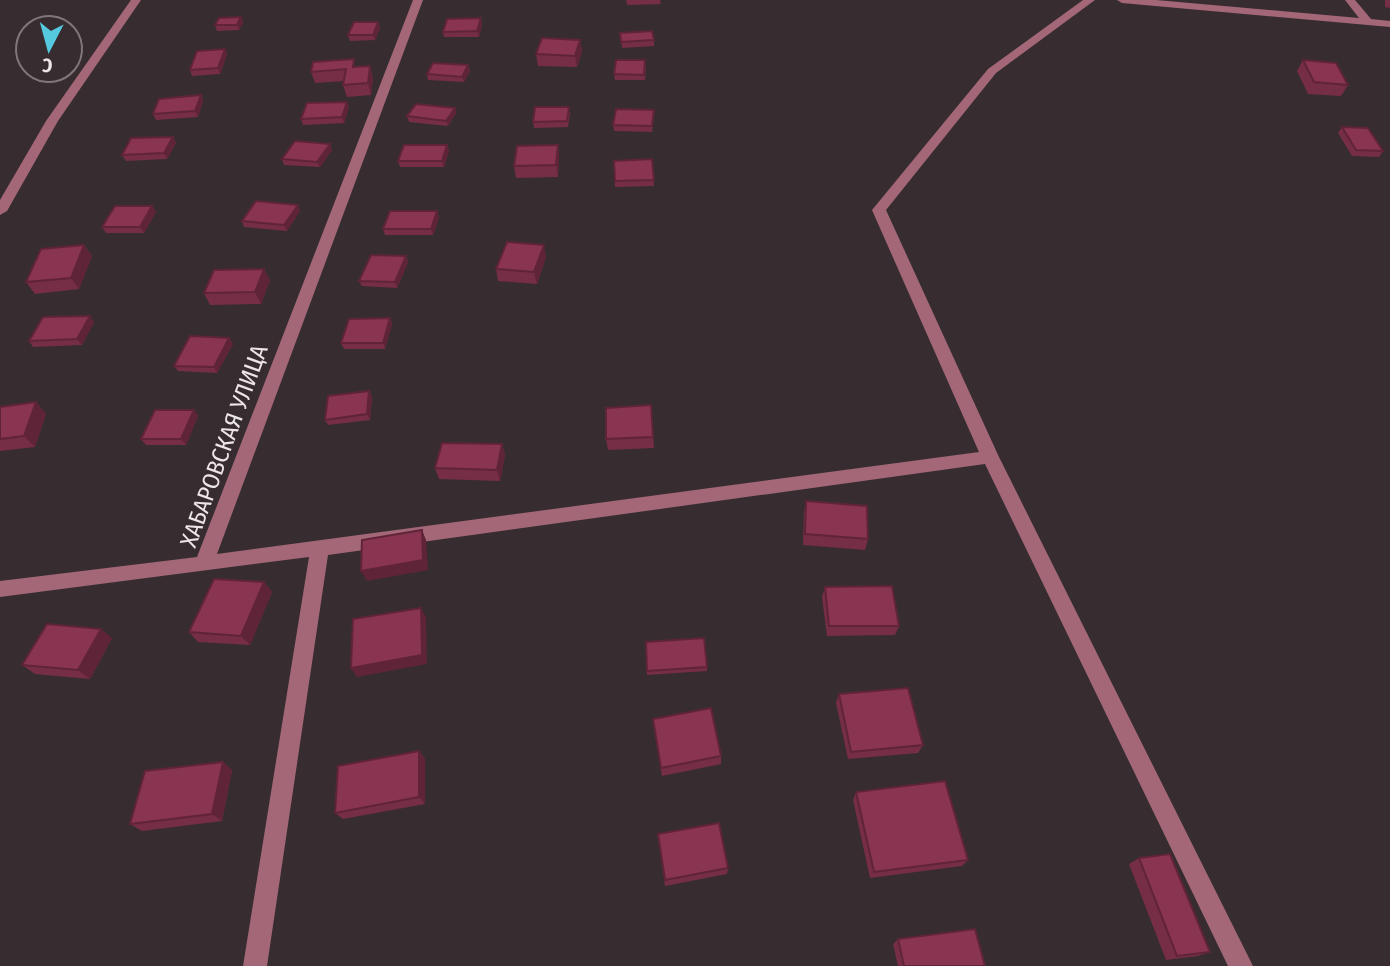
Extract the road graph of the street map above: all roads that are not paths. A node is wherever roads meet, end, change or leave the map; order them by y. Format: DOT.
graph roads {
  1 [pos="136,0"];
  2 [pos="418,0"];
  3 [pos="1090,0"];
  4 [pos="1122,0"];
  5 [pos="1350,0"];
  6 [pos="1368,22"];
  7 [pos="1390,24"];
  8 [pos="0,211"];
  9 [pos="990,457"];
  10 [pos="320,548"];
  11 [pos="204,564"];
  12 [pos="0,589"];
  13 [pos="255,966"];
  14 [pos="1241,966"];
  1 -- 8 [label="street"];
  2 -- 11 [label="street, ХАБАРОВСКАЯ УЛИЦА"];
  3 -- 9 [label="street"];
  4 -- 6 [label="street"];
  5 -- 6 [label="street"];
  6 -- 7 [label="street"];
  9 -- 10 [label="street, ХАБАРОВСКАЯ УЛИЦА"];
  9 -- 14 [label="street"];
  10 -- 11 [label="street, ХАБАРОВСКАЯ УЛИЦА"];
  10 -- 13 [label="street"];
  11 -- 12 [label="street"];
}
